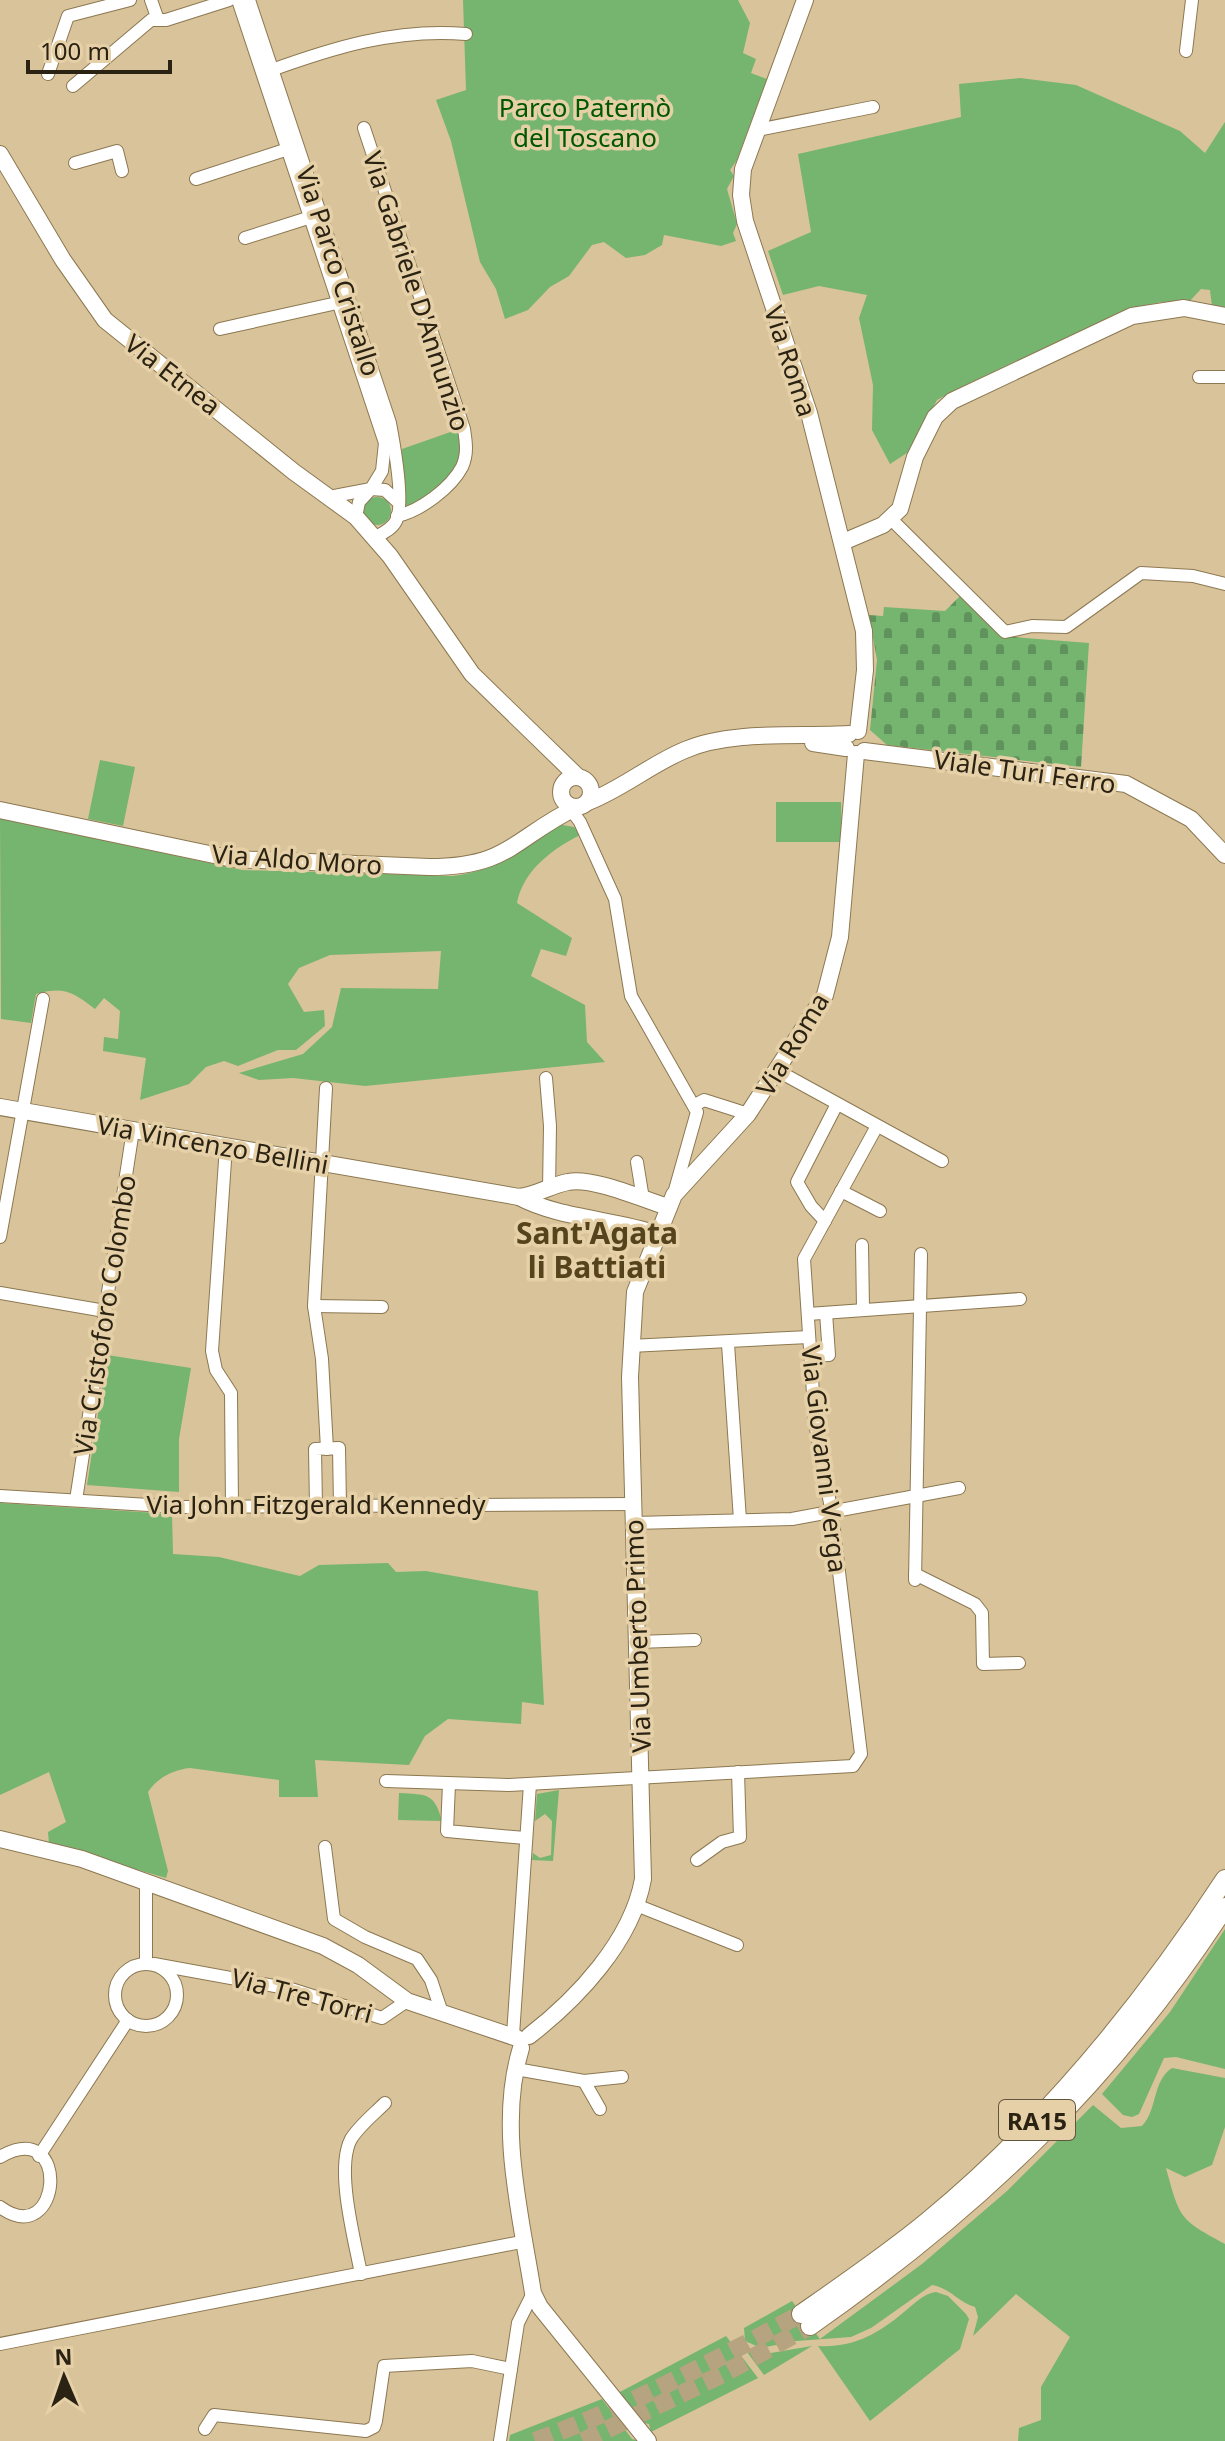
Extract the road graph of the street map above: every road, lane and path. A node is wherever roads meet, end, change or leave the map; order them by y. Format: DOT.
graph roads {
  1 [pos="130,0"];
  2 [pos="151,0"];
  3 [pos="229,0"];
  4 [pos="238,0"];
  5 [pos="249,0"];
  6 [pos="805,0"];
  7 [pos="1192,0"];
  8 [pos="158,20"];
  9 [pos="466,34"];
  10 [pos="1186,51"];
  11 [pos="268,71"];
  12 [pos="48,74"];
  13 [pos="73,86"];
  14 [pos="873,107"];
  15 [pos="364,128"];
  16 [pos="757,130"];
  17 [pos="288,149"];
  18 [pos="0,154"];
  19 [pos="75,163"];
  20 [pos="122,171"];
  21 [pos="196,179"];
  22 [pos="311,217"];
  23 [pos="245,238"];
  24 [pos="344,301"];
  25 [pos="1225,316"];
  26 [pos="220,329"];
  27 [pos="1199,377"];
  28 [pos="1225,377"];
  29 [pos="371,489"];
  30 [pos="329,497"];
  31 [pos="397,501"];
  32 [pos="397,516"];
  33 [pos="356,517"];
  34 [pos="891,519"];
  35 [pos="376,537"];
  36 [pos="843,542"];
  37 [pos="1225,584"];
  38 [pos="857,743"];
  39 [pos="542,745"];
  40 [pos="584,780"];
  41 [pos="620,786"];
  42 [pos="572,804"];
  43 [pos="0,810"];
  44 [pos="547,825"];
  45 [pos="1225,855"];
  46 [pos="43,999"];
  47 [pos="778,1071"];
  48 [pos="546,1078"];
  49 [pos="326,1088"];
  50 [pos="837,1104"];
  51 [pos="0,1107"];
  52 [pos="696,1108"];
  53 [pos="22,1110"];
  54 [pos="748,1114"];
  55 [pos="877,1126"];
  56 [pos="133,1130"];
  57 [pos="226,1146"];
  58 [pos="942,1161"];
  59 [pos="637,1162"];
  60 [pos="320,1163"];
  61 [pos="841,1191"];
  62 [pos="545,1196"];
  63 [pos="643,1199"];
  64 [pos="670,1201"];
  65 [pos="880,1211"];
  66 [pos="825,1221"];
  67 [pos="657,1234"];
  68 [pos="0,1237"];
  69 [pos="862,1245"];
  70 [pos="921,1254"];
  71 [pos="0,1293"];
  72 [pos="1020,1299"];
  73 [pos="920,1305"];
  74 [pos="314,1306"];
  75 [pos="382,1307"];
  76 [pos="863,1308"];
  77 [pos="105,1311"];
  78 [pos="826,1313"];
  79 [pos="808,1314"];
  80 [pos="809,1337"];
  81 [pos="728,1344"];
  82 [pos="630,1346"];
  83 [pos="810,1356"];
  84 [pos="327,1445"];
  85 [pos="959,1488"];
  86 [pos="0,1496"];
  87 [pos="916,1497"];
  88 [pos="76,1500"];
  89 [pos="633,1504"];
  90 [pos="340,1506"];
  91 [pos="232,1507"];
  92 [pos="316,1507"];
  93 [pos="832,1514"];
  94 [pos="740,1520"];
  95 [pos="634,1523"];
  96 [pos="695,1640"];
  97 [pos="637,1642"];
  98 [pos="1019,1663"];
  99 [pos="738,1772"];
  100 [pos="641,1777"];
  101 [pos="386,1781"];
  102 [pos="449,1784"];
  103 [pos="530,1784"];
  104 [pos="0,1839"];
  105 [pos="525,1842"];
  106 [pos="325,1847"];
  107 [pos="697,1860"];
  108 [pos="1225,1879"];
  109 [pos="146,1881"];
  110 [pos="636,1905"];
  111 [pos="1225,1907"];
  112 [pos="737,1945"];
  113 [pos="150,1964"];
  114 [pos="193,1969"];
  115 [pos="178,1993"];
  116 [pos="407,2001"];
  117 [pos="442,2013"];
  118 [pos="128,2020"];
  119 [pos="520,2039"];
  120 [pos="516,2069"];
  121 [pos="622,2077"];
  122 [pos="584,2081"];
  123 [pos="385,2103"];
  124 [pos="600,2109"];
  125 [pos="39,2156"];
  126 [pos="0,2157"];
  127 [pos="0,2207"];
  128 [pos="526,2241"];
  129 [pos="361,2274"];
  130 [pos="533,2293"];
  131 [pos="0,2344"];
  132 [pos="511,2369"];
  133 [pos="205,2429"];
  134 [pos="500,2441"];
  135 [pos="648,2441"];
  1 -- 12 [label="street"];
  2 -- 8 [label="street"];
  3 -- 8 [label="street"];
  4 -- 11 [label="street, Via Parco Cristallo"];
  5 -- 11 [label="street, Via Parco Cristallo"];
  6 -- 16 [label="main road, Via Roma"];
  7 -- 10 [label="street"];
  8 -- 13 [label="street"];
  9 -- 11 [label="street"];
  11 -- 17 [label="street, Via Parco Cristallo"];
  11 -- 24 [label="street, Via Parco Cristallo"];
  14 -- 16 [label="street"];
  15 -- 32 [label="street, Via Gabriele D'Annunzio"];
  16 -- 36 [label="main road, Via Roma"];
  17 -- 21 [label="street"];
  17 -- 22 [label="street, Via Parco Cristallo"];
  18 -- 30 [label="main road, Via Etnea"];
  19 -- 20 [label="street"];
  22 -- 23 [label="street"];
  22 -- 24 [label="street, Via Parco Cristallo"];
  24 -- 26 [label="street"];
  24 -- 29 [label="street, Via Parco Cristallo"];
  24 -- 31 [label="street, Via Parco Cristallo"];
  25 -- 34 [label="main road"];
  27 -- 28 [label="street"];
  29 -- 30 [label="street"];
  29 -- 31 [label="street"];
  29 -- 33 [label="street"];
  30 -- 33 [label="main road, Via Etnea"];
  31 -- 32 [label="street, Via Parco Cristallo"];
  32 -- 35 [label="street"];
  33 -- 35 [label="main road, Via Etnea"];
  34 -- 36 [label="main road"];
  34 -- 37 [label="street"];
  35 -- 39 [label="main road, Via Etnea"];
  36 -- 38 [label="main road, Via Roma"];
  38 -- 41 [label="main road, Viale Turi Ferro"];
  38 -- 45 [label="main road, Viale Turi Ferro"];
  38 -- 47 [label="main road, Via Roma"];
  39 -- 40 [label="main road"];
  39 -- 42 [label="main road"];
  40 -- 41 [label="main road"];
  40 -- 42 [label="main road"];
  40 -- 42 [label="main road"];
  41 -- 42 [label="main road, Viale Turi Ferro"];
  42 -- 44 [label="main road"];
  42 -- 44 [label="street"];
  42 -- 52 [label="street"];
  43 -- 44 [label="main road, Via Aldo Moro"];
  46 -- 53 [label="street"];
  47 -- 50 [label="street"];
  47 -- 54 [label="main road, Via Roma"];
  48 -- 62 [label="street"];
  49 -- 60 [label="street"];
  50 -- 55 [label="street"];
  50 -- 66 [label="street"];
  51 -- 53 [label="main road, Via Vincenzo Bellini"];
  52 -- 54 [label="street"];
  52 -- 64 [label="street"];
  53 -- 56 [label="main road, Via Vincenzo Bellini"];
  53 -- 68 [label="street"];
  54 -- 64 [label="main road, Via Roma"];
  55 -- 58 [label="street"];
  55 -- 61 [label="street, Via Giovanni Verga"];
  56 -- 57 [label="main road, Via Vincenzo Bellini"];
  56 -- 77 [label="street, Via Cristoforo Colombo"];
  57 -- 60 [label="main road, Via Vincenzo Bellini"];
  57 -- 91 [label="street"];
  59 -- 63 [label="street"];
  60 -- 62 [label="main road, Via Vincenzo Bellini"];
  60 -- 74 [label="street"];
  61 -- 65 [label="street"];
  61 -- 66 [label="street, Via Giovanni Verga"];
  62 -- 63 [label="main road"];
  62 -- 67 [label="main road"];
  63 -- 64 [label="main road"];
  64 -- 67 [label="main road, Via Umberto Primo"];
  66 -- 79 [label="street, Via Giovanni Verga"];
  67 -- 82 [label="main road, Via Umberto Primo"];
  69 -- 76 [label="street"];
  70 -- 73 [label="street"];
  71 -- 77 [label="street"];
  72 -- 73 [label="street"];
  73 -- 76 [label="street"];
  73 -- 87 [label="street"];
  74 -- 75 [label="street"];
  74 -- 84 [label="street"];
  76 -- 78 [label="street"];
  77 -- 88 [label="street, Via Cristoforo Colombo"];
  78 -- 79 [label="street"];
  78 -- 83 [label="street"];
  79 -- 80 [label="street, Via Giovanni Verga"];
  80 -- 81 [label="street"];
  80 -- 83 [label="street, Via Giovanni Verga"];
  81 -- 82 [label="street"];
  81 -- 94 [label="street"];
  82 -- 89 [label="main road, Via Umberto Primo"];
  83 -- 93 [label="street, Via Giovanni Verga"];
  84 -- 90 [label="street"];
  84 -- 92 [label="street"];
  85 -- 87 [label="street"];
  86 -- 88 [label="street, Via John Fitzgerald Kennedy"];
  87 -- 93 [label="street"];
  87 -- 98 [label="street"];
  88 -- 91 [label="street, Via John Fitzgerald Kennedy"];
  89 -- 90 [label="street, Via John Fitzgerald Kennedy"];
  89 -- 95 [label="main road, Via Umberto Primo"];
  90 -- 92 [label="street, Via John Fitzgerald Kennedy"];
  91 -- 92 [label="street, Via John Fitzgerald Kennedy"];
  93 -- 94 [label="street"];
  93 -- 99 [label="street, Via Giovanni Verga"];
  94 -- 95 [label="street"];
  95 -- 97 [label="main road, Via Umberto Primo"];
  96 -- 97 [label="street"];
  97 -- 100 [label="main road, Via Umberto Primo"];
  99 -- 100 [label="street"];
  99 -- 107 [label="street"];
  100 -- 103 [label="street"];
  100 -- 110 [label="main road, Via Umberto Primo"];
  101 -- 102 [label="street"];
  102 -- 103 [label="street"];
  102 -- 105 [label="street"];
  103 -- 105 [label="street"];
  104 -- 109 [label="main road"];
  105 -- 119 [label="street"];
  106 -- 117 [label="street"];
  108 -- 111 [label="highway, RA15"];
  109 -- 113 [label="street"];
  109 -- 116 [label="main road"];
  110 -- 112 [label="street"];
  110 -- 119 [label="main road, Via Umberto Primo"];
  113 -- 114 [label="street, Via Tre Torri"];
  113 -- 115 [label="street"];
  113 -- 118 [label="street"];
  114 -- 115 [label="street"];
  114 -- 116 [label="street, Via Tre Torri"];
  115 -- 118 [label="street"];
  116 -- 117 [label="main road"];
  117 -- 119 [label="main road"];
  118 -- 125 [label="street"];
  119 -- 120 [label="main road"];
  120 -- 122 [label="street"];
  120 -- 128 [label="main road"];
  121 -- 122 [label="street"];
  122 -- 124 [label="street"];
  123 -- 129 [label="street"];
  125 -- 126 [label="street"];
  125 -- 127 [label="street"];
  128 -- 129 [label="street"];
  128 -- 130 [label="main road"];
  129 -- 131 [label="street"];
  130 -- 132 [label="street"];
  130 -- 135 [label="main road"];
  132 -- 133 [label="street"];
  132 -- 134 [label="street"];
}
